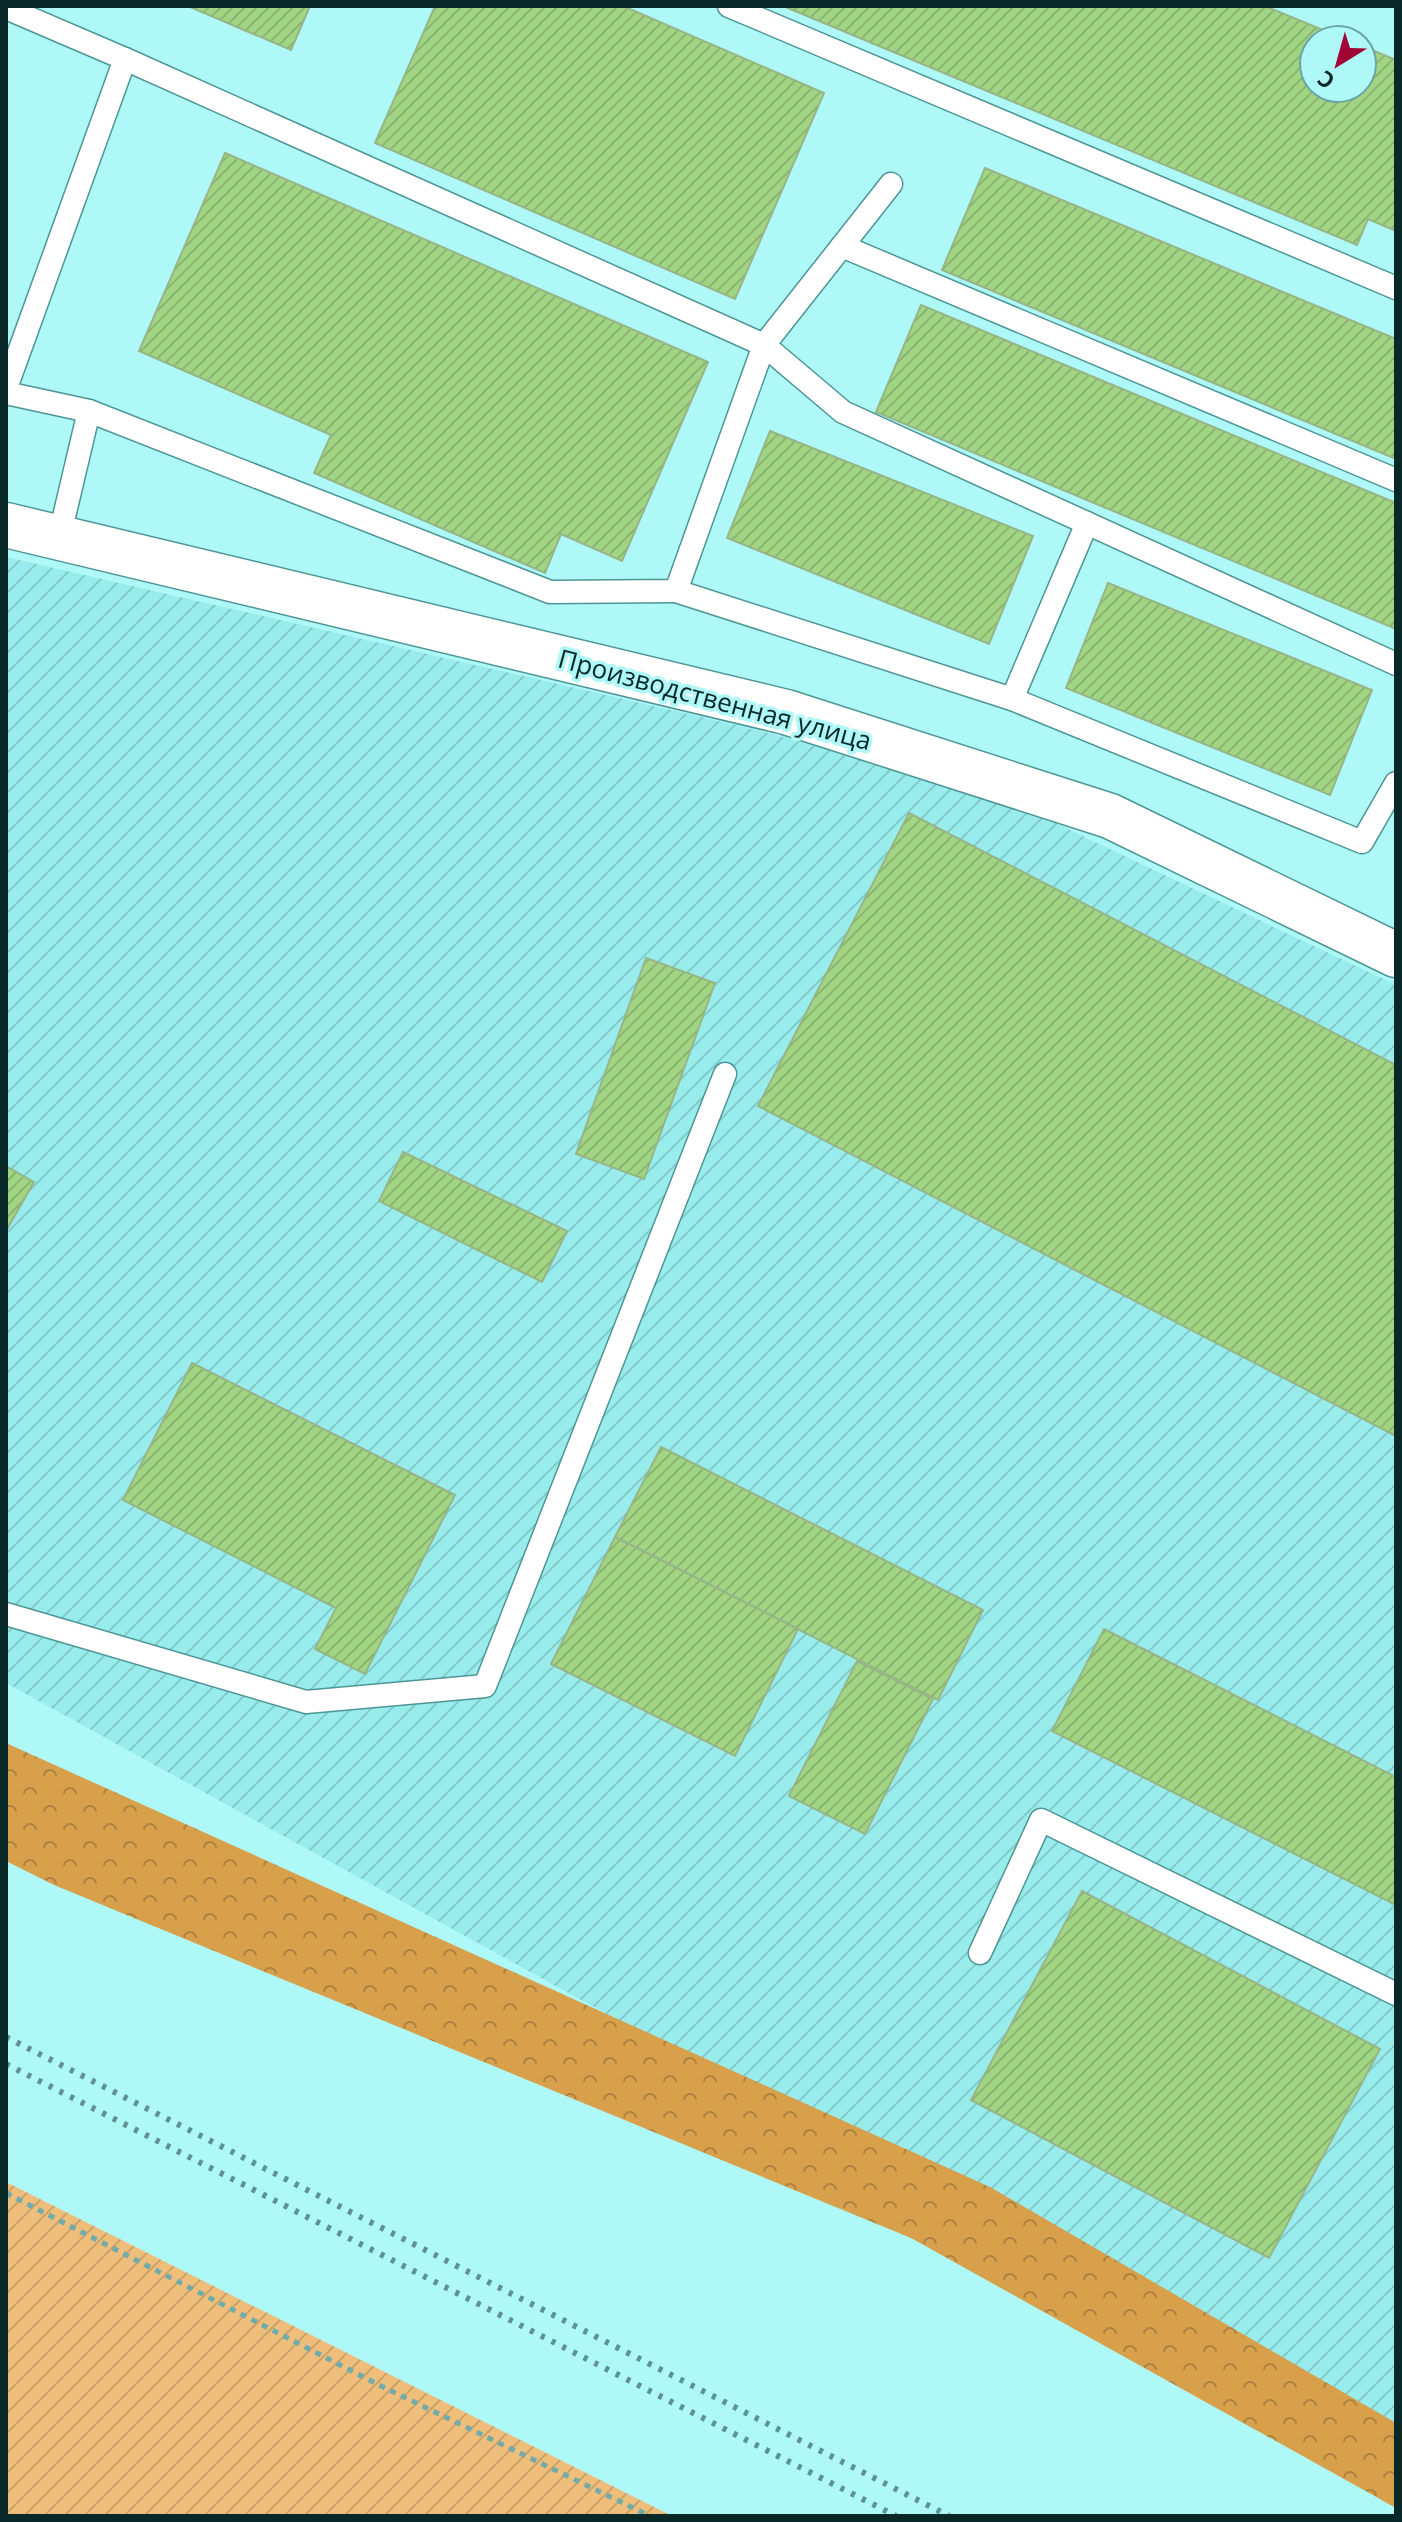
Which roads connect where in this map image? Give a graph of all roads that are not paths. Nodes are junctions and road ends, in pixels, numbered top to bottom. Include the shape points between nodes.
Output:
1 (729, 6) edge
2 (6, 8) edge
3 (125, 59) junction
4 (891, 184) dead end
5 (842, 246) junction
6 (1396, 288) edge
7 (764, 345) junction
8 (6, 390) edge
9 (89, 411) junction
10 (1396, 480) edge
11 (1087, 523) junction
12 (6, 525) edge
13 (59, 538) junction
14 (676, 591) junction
15 (1396, 664) edge
16 (1012, 699) junction
17 (1396, 783) edge
18 (1396, 955) edge
19 (725, 1074) dead end
20 (6, 1614) edge
21 (980, 1953) dead end
22 (1396, 1994) edge

1 - 6 lane
2 - 3 lane
3 - 7 lane
3 - 8 lane
4 - 5 lane
5 - 7 lane
5 - 10 lane
7 - 11 lane via 843,412
7 - 14 lane
8 - 9 lane
9 - 13 lane
9 - 14 lane via 550,592
11 - 15 lane
11 - 16 lane
12 - 13 street, Производственная улица
13 - 18 street, Производственная улица via 786,712 1110,816
14 - 16 lane
16 - 17 lane via 1362,842
19 - 20 lane via 485,1686 306,1702
21 - 22 lane via 1041,1820

